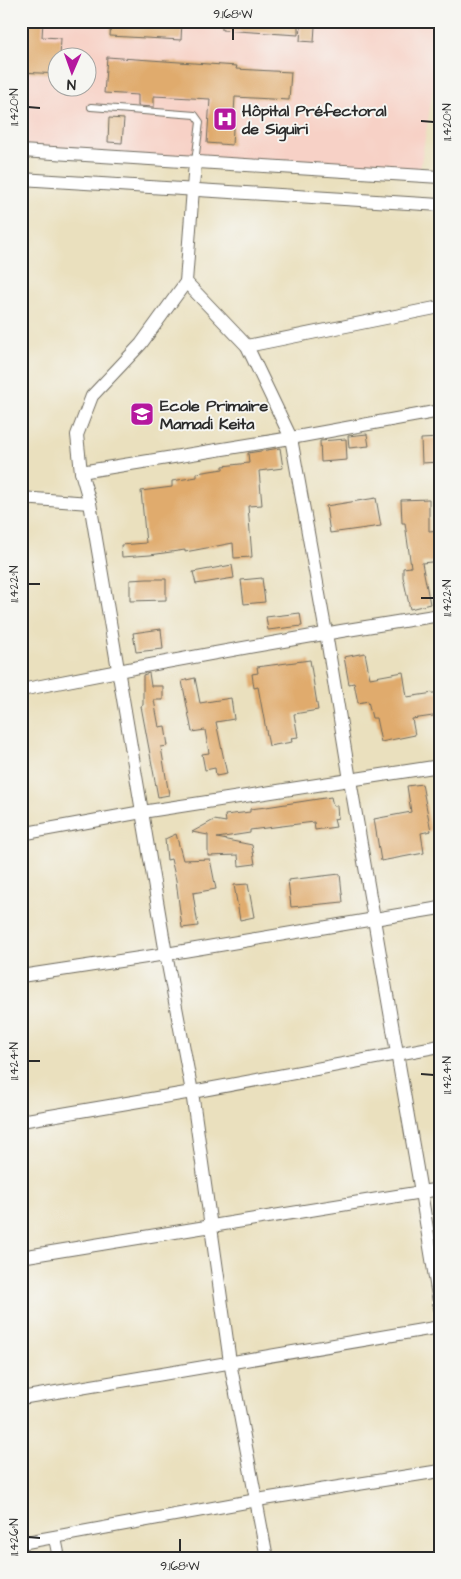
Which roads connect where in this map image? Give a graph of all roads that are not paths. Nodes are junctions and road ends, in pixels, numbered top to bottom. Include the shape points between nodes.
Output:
1 (92, 107) dead end
2 (21, 151) edge
3 (195, 162) junction
4 (440, 177) edge
5 (21, 179) edge
6 (194, 189) junction
7 (440, 204) edge
8 (186, 282) junction
9 (440, 307) edge
10 (248, 346) junction
11 (440, 411) edge
12 (291, 438) junction
13 (81, 472) junction
14 (21, 498) edge
15 (90, 502) junction
16 (440, 615) edge
17 (326, 633) junction
18 (119, 670) junction
19 (21, 690) edge
20 (440, 766) edge
21 (350, 780) junction
22 (142, 812) junction
23 (21, 834) edge
24 (440, 908) edge
25 (375, 919) junction
26 (166, 954) junction
27 (21, 976) edge
28 (440, 1046) edge
29 (397, 1054) junction
30 (192, 1092) junction
31 (21, 1121) edge
32 (440, 1190) edge
33 (421, 1192) junction
34 (210, 1228) junction
35 (21, 1257) edge
36 (440, 1308) edge
37 (440, 1327) edge
38 (230, 1362) junction
39 (21, 1398) edge
40 (440, 1471) edge
41 (256, 1500) junction
42 (55, 1538) junction
43 (21, 1543) edge
44 (58, 1558) edge
45 (267, 1558) edge

1 - 3 lane via 195,115 200,122
2 - 3 street
3 - 4 street
3 - 6 street
5 - 6 street
6 - 7 street
6 - 8 street
8 - 10 street
8 - 13 street via 141,344 92,396 77,435
9 - 10 street
10 - 12 street
11 - 12 street
12 - 13 street
12 - 17 street
13 - 15 street
14 - 15 street
15 - 18 street
16 - 17 street
17 - 18 street
17 - 21 street
18 - 19 street
18 - 22 street
20 - 21 street
21 - 22 street
21 - 25 street
22 - 23 street
22 - 26 street
24 - 25 street
25 - 26 street
25 - 29 street
26 - 27 street
26 - 30 street
28 - 29 street
29 - 30 street
29 - 33 street
30 - 31 street
30 - 34 street
32 - 33 street
33 - 34 street
33 - 36 street
34 - 35 street
34 - 38 street
37 - 38 street
38 - 39 street
38 - 41 street
40 - 41 street
41 - 42 street
41 - 45 street
42 - 43 street
42 - 44 street

